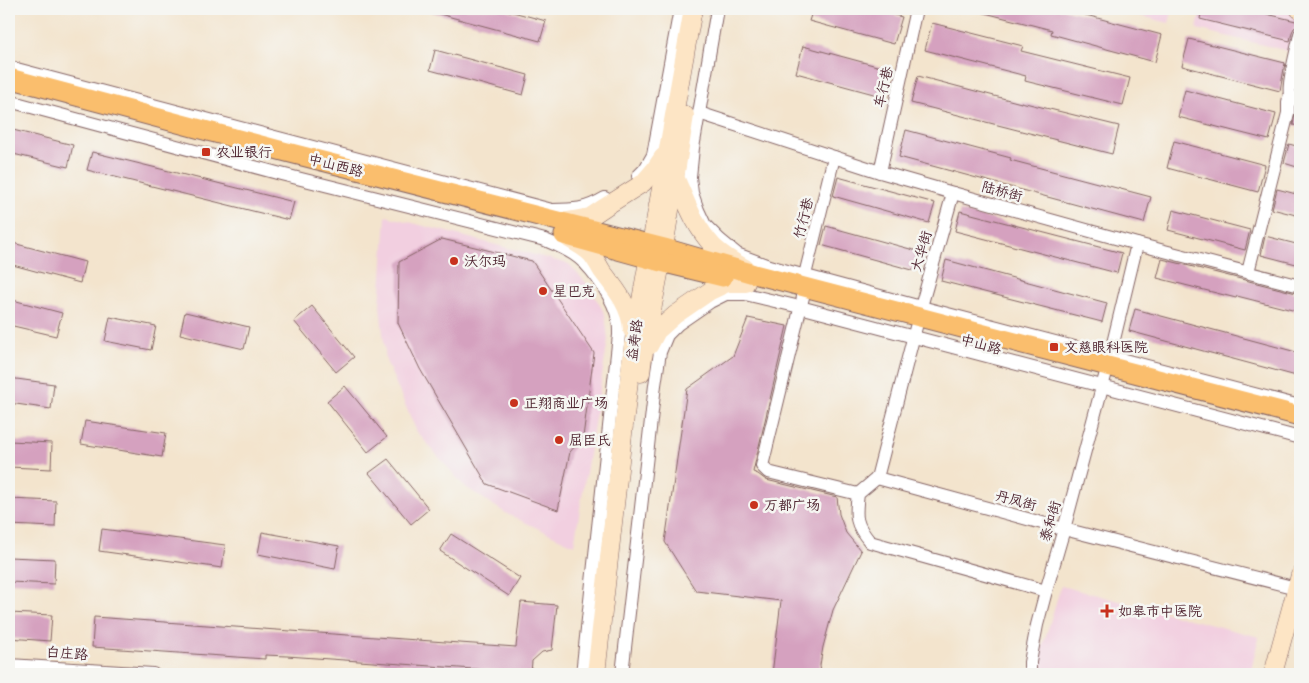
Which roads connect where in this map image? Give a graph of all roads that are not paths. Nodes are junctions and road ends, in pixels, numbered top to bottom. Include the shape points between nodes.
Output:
1 (680, 9) edge
2 (693, 9) edge
3 (702, 9) edge
4 (717, 9) edge
5 (916, 9) edge
6 (1300, 34) edge
7 (9, 67) edge
8 (9, 78) edge
9 (9, 90) edge
10 (1295, 97) edge
11 (9, 101) edge
12 (699, 113) junction
13 (666, 153) junction
14 (834, 156) junction
15 (880, 172) junction
16 (675, 178) junction
17 (953, 193) junction
18 (563, 228) junction
19 (1137, 244) junction
20 (656, 253) junction
21 (1248, 272) junction
22 (750, 278) junction
23 (1300, 286) edge
24 (802, 291) junction
25 (917, 322) junction
26 (638, 351) junction
27 (1106, 371) junction
28 (1300, 406) edge
29 (1300, 416) edge
30 (1300, 427) edge
31 (1300, 438) edge
32 (877, 478) junction
33 (858, 494) junction
34 (1064, 529) junction
35 (1299, 584) edge
36 (1046, 591) junction
37 (9, 665) edge
38 (153, 674) edge
39 (582, 674) edge
40 (596, 674) edge
41 (608, 674) edge
42 (622, 674) edge
43 (1030, 674) edge
44 (1273, 674) edge

1 - 7 street via 653,155 634,179 592,206 577,210 552,210
2 - 13 main road, 益寿路
3 - 16 main road, 益寿路
4 - 12 street
5 - 15 street, 车行巷
6 - 10 street via 1290,85
8 - 18 main road, 中山西路
9 - 18 main road, 中山西路 via 282,164
10 - 21 street via 1288,102
11 - 39 street via 545,240 580,258 603,286 619,320
12 - 14 street, 陆桥街
12 - 24 street via 690,177 692,193 705,225 737,254 769,266
13 - 18 main road via 643,183 590,217
13 - 20 main road, 益寿路
14 - 15 street, 陆桥街
14 - 24 street, 竹行巷
15 - 17 street, 陆桥街
16 - 20 main road, 益寿路
16 - 22 main road via 700,229 714,247
17 - 19 street, 陆桥街
17 - 25 street, 大华街
18 - 20 main road, 中山西路
18 - 26 main road via 590,253 624,302
19 - 21 street, 陆桥街
19 - 27 street, 泰和街
20 - 22 main road, 中山路
20 - 26 main road, 益寿路
21 - 23 street, 陆桥街
22 - 24 main road, 中山路
22 - 26 main road via 710,291 675,315
24 - 25 main road, 中山路
24 - 33 street, 竹行巷 via 762,466 768,472
24 - 42 street via 726,294 678,324 667,335 660,352 655,385
25 - 27 main road, 中山路
25 - 32 street
26 - 40 main road, 益寿路
26 - 41 main road, 益寿路
27 - 28 street
27 - 29 main road, 中山路
27 - 30 main road, 中山路
27 - 31 street
27 - 34 street, 泰和街
32 - 33 street
32 - 34 street, 丹凤街
33 - 36 street via 856,516 861,531 870,542
34 - 35 street, 丹凤街
34 - 36 street, 泰和街
35 - 44 main road
36 - 43 street, 泰和街
37 - 38 street, 白庄路

